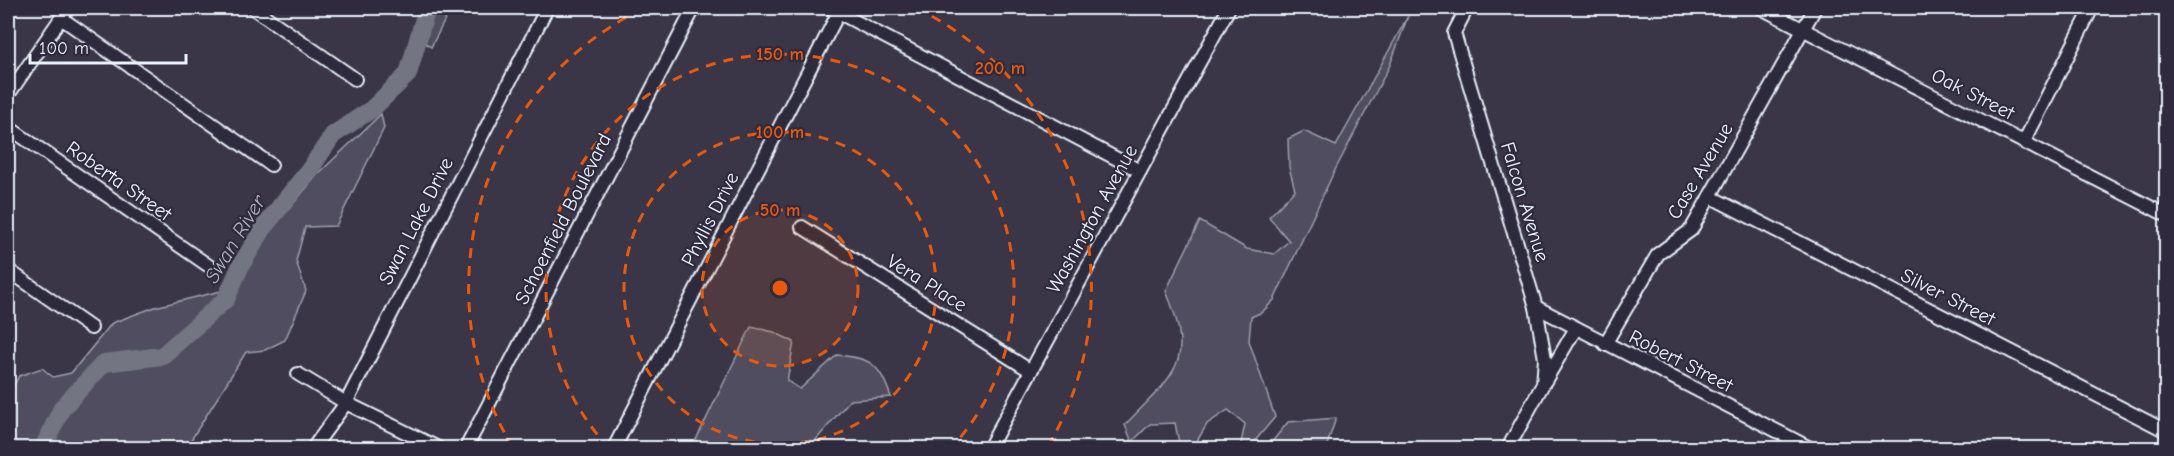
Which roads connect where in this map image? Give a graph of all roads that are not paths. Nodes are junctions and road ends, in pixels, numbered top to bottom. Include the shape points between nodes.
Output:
1 (253, 8) edge
2 (547, 8) edge
3 (694, 8) edge
4 (1229, 8) edge
5 (1467, 8) edge
6 (1761, 8) edge
7 (1815, 8) edge
8 (2092, 8) edge
9 (837, 9) edge
10 (65, 13) edge
11 (1803, 29) junction
12 (355, 79) dead end
13 (8, 95) edge
14 (8, 127) edge
15 (2024, 142) junction
16 (271, 165) dead end
17 (1140, 171) junction
18 (1711, 197) junction
19 (2166, 215) edge
20 (802, 227) dead end
21 (209, 266) dead end
22 (8, 270) edge
23 (1536, 307) junction
24 (91, 328) dead end
25 (1576, 328) junction
26 (1605, 344) junction
27 (1031, 372) junction
28 (298, 374) dead end
29 (1543, 384) junction
30 (346, 403) junction
31 (2166, 431) edge
32 (313, 448) edge
33 (438, 448) edge
34 (466, 448) edge
35 (614, 448) edge
36 (989, 448) edge
37 (1508, 448) edge
38 (1810, 448) edge

1 - 12 street
2 - 30 street, Swan Lake Drive
3 - 34 street, Schoenfield Boulevard
4 - 17 street, Washington Avenue
5 - 23 street, Falcon Avenue via 1454,33
6 - 11 street, Oak Street
7 - 11 street, Case Avenue
8 - 15 street
9 - 17 street
9 - 35 street, Phyllis Drive
10 - 13 street
10 - 16 street
11 - 15 street, Oak Street
11 - 18 street, Case Avenue
14 - 21 street, Roberta Street
15 - 19 street, Oak Street
17 - 27 street, Washington Avenue
18 - 26 street, Case Avenue via 1691,230 1658,254
18 - 31 street, Silver Street
20 - 27 street, Vera Place
22 - 24 street
23 - 25 street, Robert Street
23 - 29 street, Falcon Avenue via 1545,359
25 - 26 street, Robert Street
25 - 29 street, Falcon Avenue
26 - 38 street, Robert Street
27 - 36 street, Washington Avenue
28 - 30 street
29 - 37 street, Falcon Avenue
30 - 32 street, Swan Lake Drive
30 - 33 street

